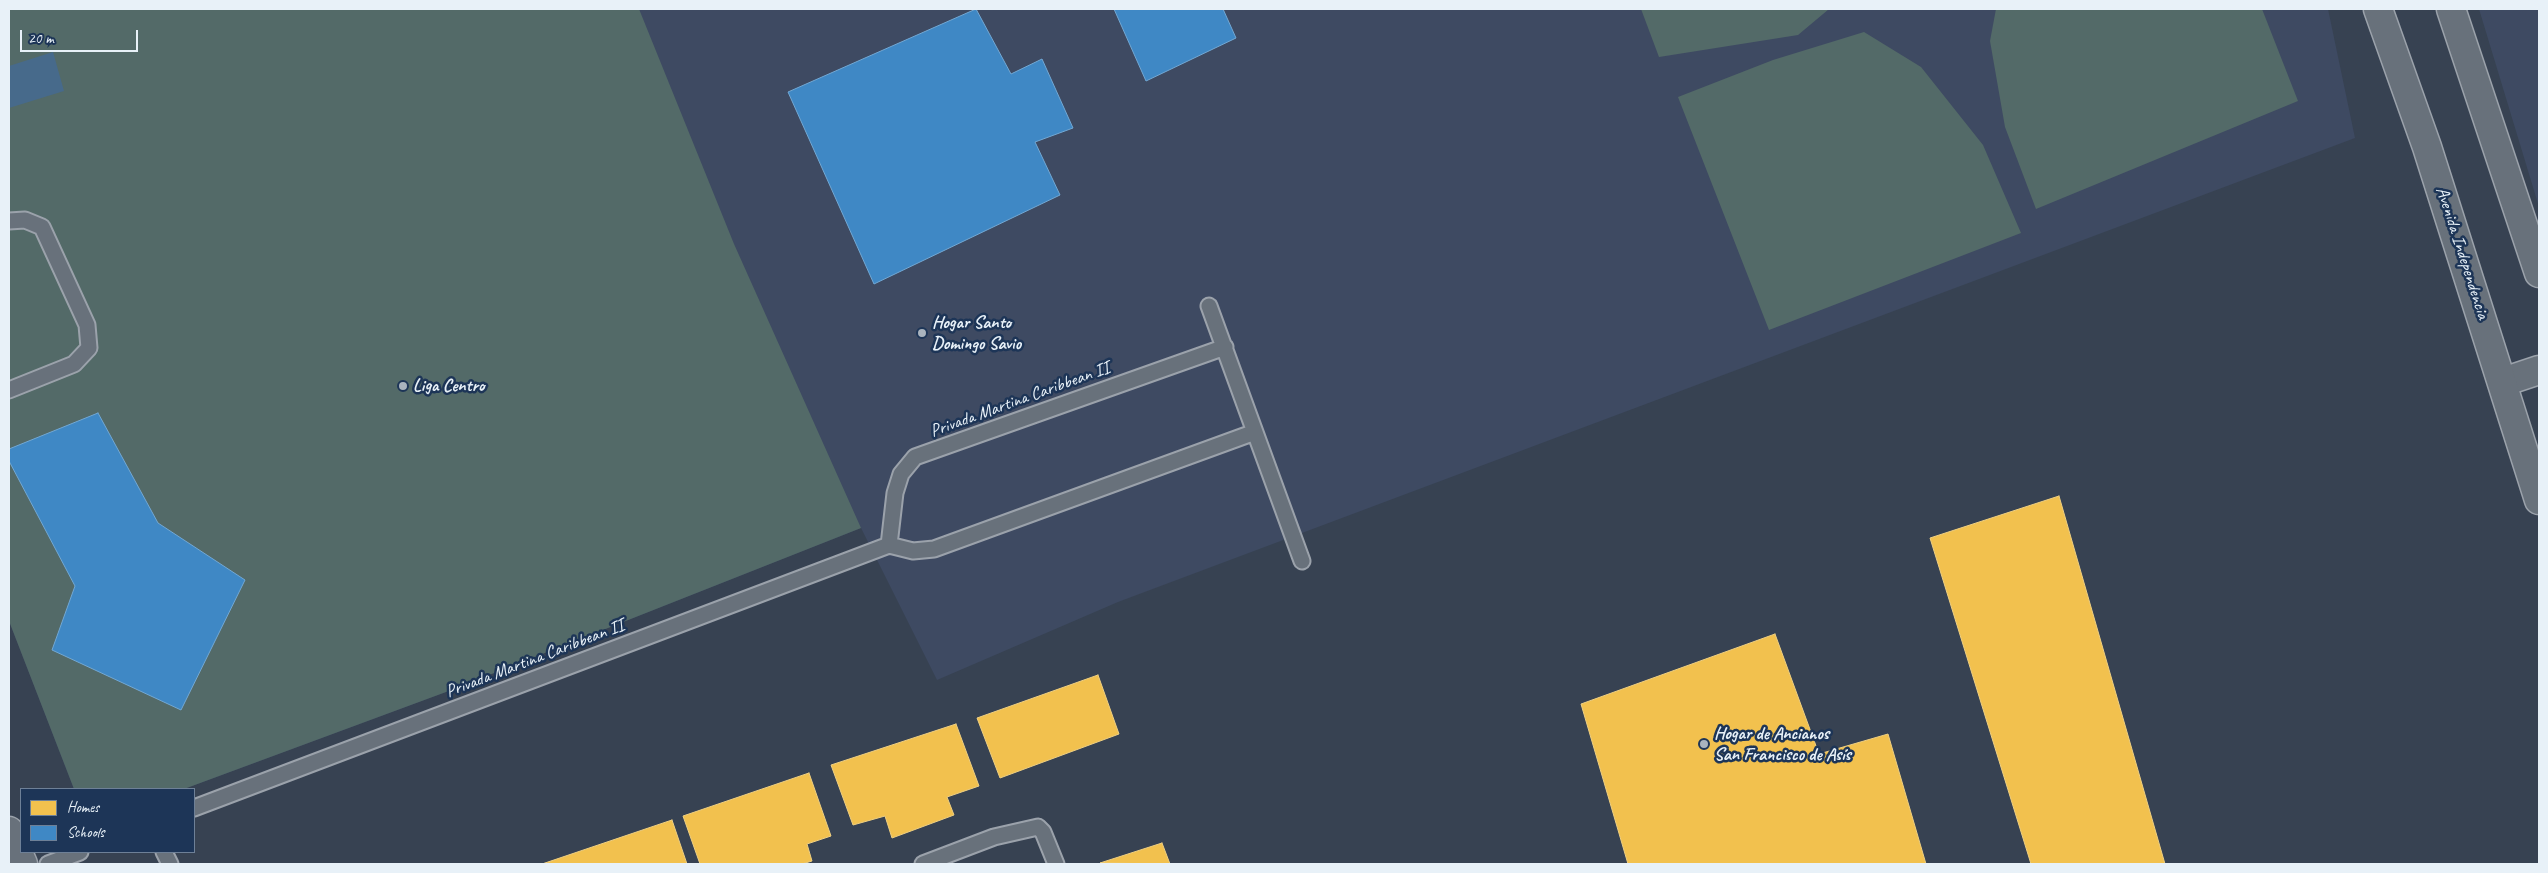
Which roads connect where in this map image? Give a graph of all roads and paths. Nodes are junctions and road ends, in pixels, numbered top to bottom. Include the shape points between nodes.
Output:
1 (2378, 9) edge
2 (2451, 9) edge
3 (9, 222) edge
4 (2539, 273) edge
5 (1209, 306) dead end
6 (1225, 347) junction
7 (2539, 370) edge
8 (2503, 382) junction
9 (9, 390) edge
10 (1254, 432) junction
11 (2539, 500) edge
12 (888, 545) junction
13 (1302, 562) dead end
14 (195, 808) edge
15 (9, 830) edge
16 (77, 853) edge
17 (23, 864) edge
18 (48, 864) edge
19 (923, 864) edge
20 (1056, 864) edge

1 - 8 main road, Avenida Independencia via 2427,147
2 - 4 main road
3 - 9 lane via 25,220 42,228 87,325 89,348 74,364
5 - 6 lane
6 - 10 lane
6 - 12 lane, Privada Martina Caribbean II via 915,457 901,474 895,493
7 - 8 main road
8 - 11 main road, Avenida Independencia
10 - 12 lane via 934,549 913,551
10 - 13 lane
12 - 14 lane, Privada Martina Caribbean II
15 - 17 main road
16 - 18 lane
19 - 20 lane via 994,837 1038,827

